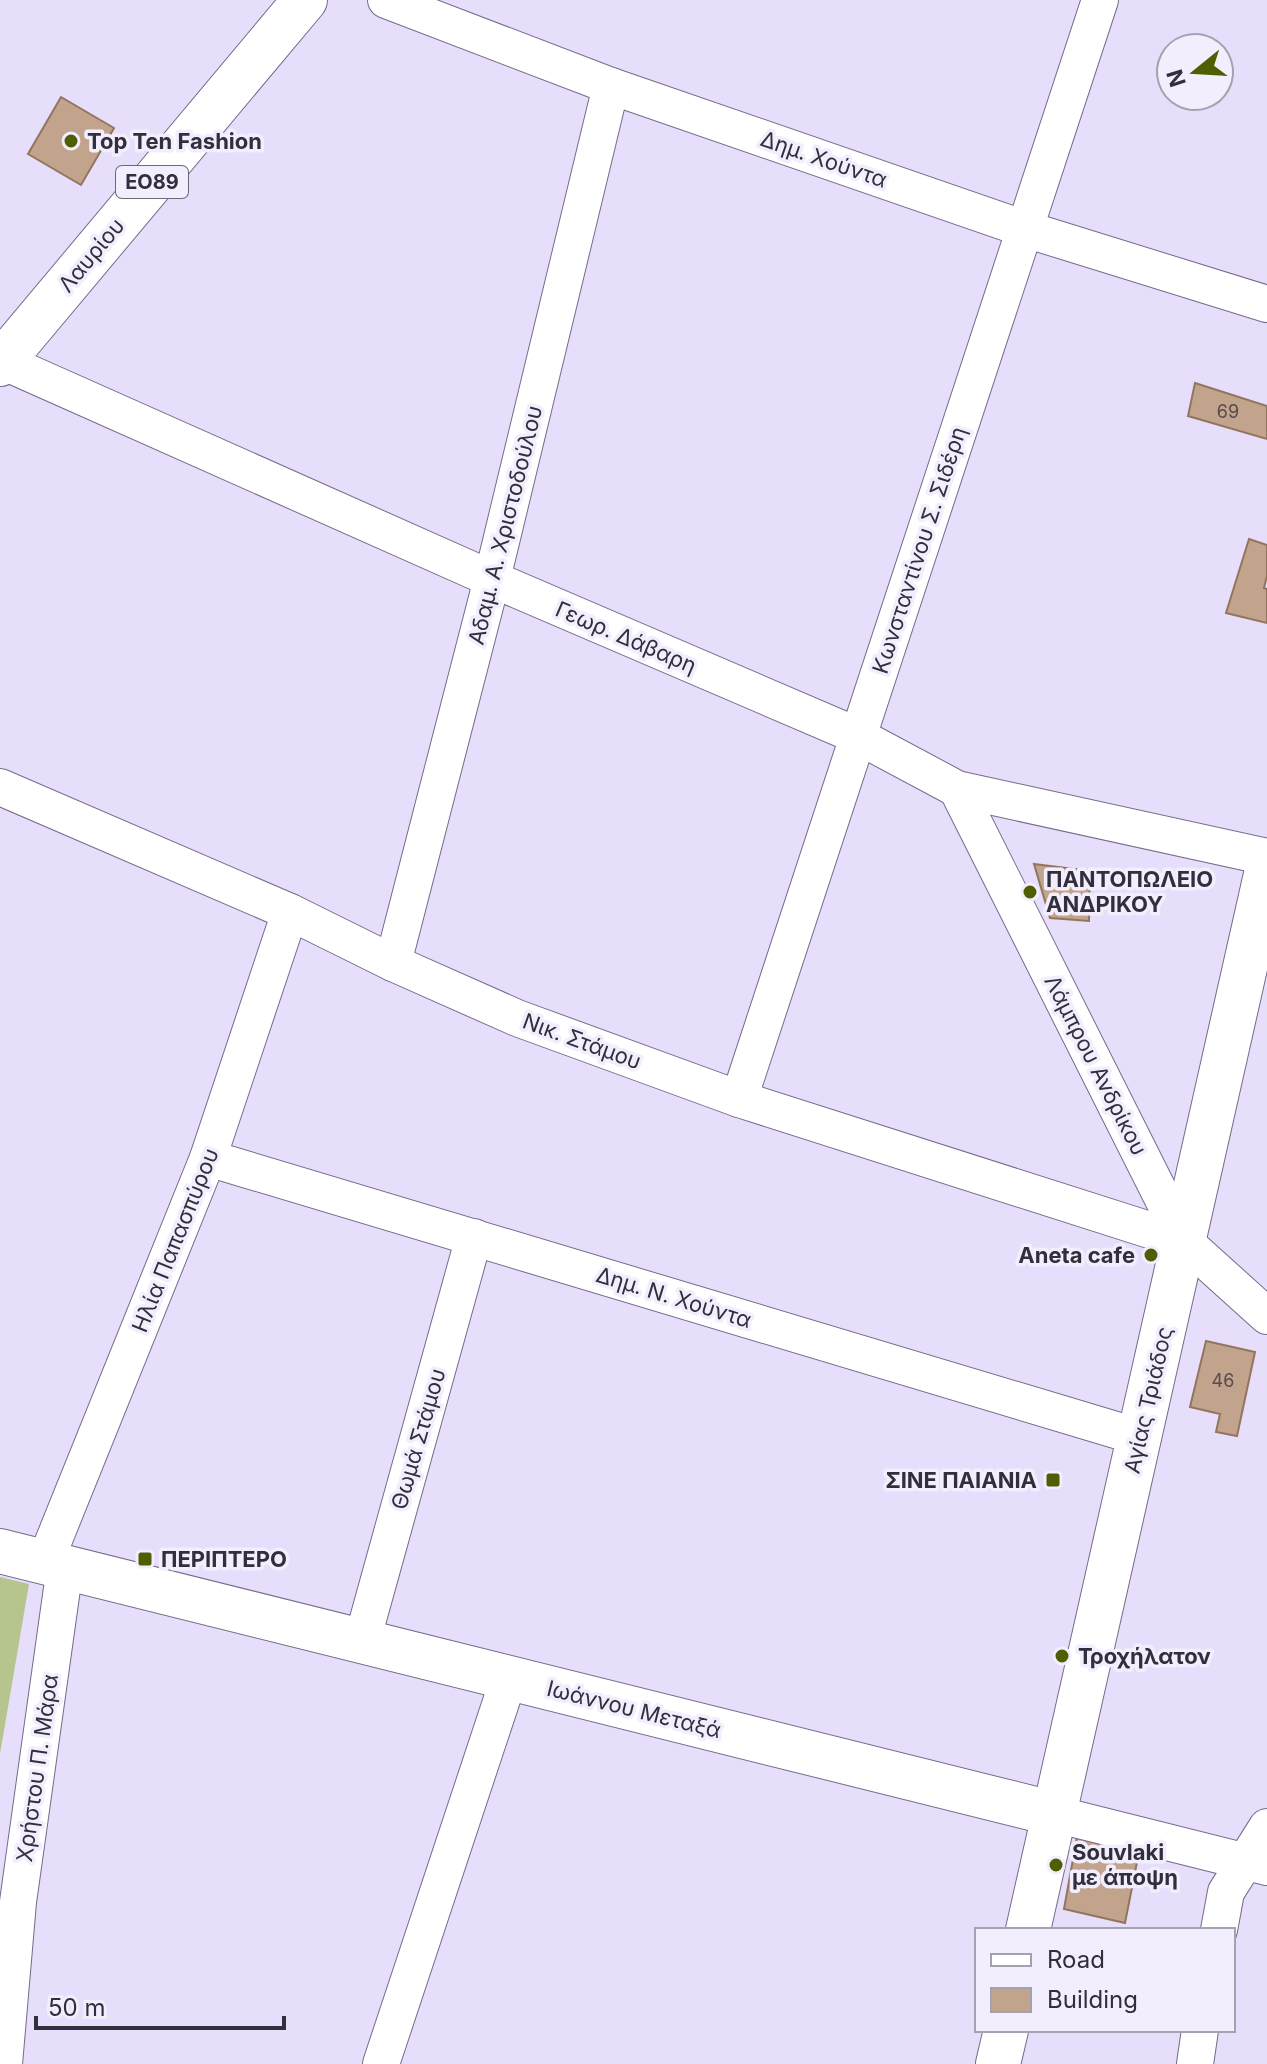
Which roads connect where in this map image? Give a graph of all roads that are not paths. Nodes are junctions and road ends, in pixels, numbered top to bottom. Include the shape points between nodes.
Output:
1 (305, 0) edge
2 (386, 0) edge
3 (1100, 0) edge
4 (611, 86) junction
5 (1025, 229) junction
6 (1267, 304) edge
7 (1, 362) edge
8 (492, 579) junction
9 (858, 736) junction
10 (0, 787) edge
11 (957, 789) junction
12 (1267, 857) edge
13 (1267, 870) edge
14 (290, 912) junction
15 (393, 963) junction
16 (739, 1099) junction
17 (208, 1158) junction
18 (474, 1237) junction
19 (1184, 1241) junction
20 (1262, 1307) edge
21 (1139, 1437) junction
22 (0, 1551) edge
23 (55, 1565) junction
24 (362, 1641) junction
25 (509, 1678) junction
26 (1055, 1814) junction
27 (1267, 1827) edge
28 (1256, 1864) edge
29 (9, 1900) edge
30 (1028, 1928) edge
31 (1219, 1928) edge
32 (1006, 2032) edge
33 (1200, 2032) edge
34 (4, 2064) edge
35 (381, 2064) edge
36 (998, 2064) edge
37 (1195, 2064) edge

1 - 7 street, Λαυρίου / ΕΟ89
2 - 4 street, Δημ. Χούντα
3 - 5 street, Κωνσταντίνου Σ. Σιδέρη
4 - 5 street, Δημ. Χούντα
4 - 8 street, Αδαμ. Α. Χριστοδούλου
5 - 6 street, Δημ. Χούντα
5 - 9 street, Κωνσταντίνου Σ. Σιδέρη
7 - 8 street, Γεωρ. Δάβαρη
8 - 9 street, Γεωρ. Δάβαρη
8 - 15 street, Αδαμ. Α. Χριστοδούλου
9 - 11 street, Γεωρ. Δάβαρη
9 - 16 street, Κωνσταντίνου Σ. Σιδέρη
10 - 14 street, Νικ. Στάμου
11 - 12 street, Γεωρ. Δάβαρη
11 - 19 street, Λάμπρου Ανδρίκου
13 - 19 street, Αγίας Τριάδος
14 - 15 street, Νικ. Στάμου
14 - 17 street, Ηλία Παπασπύρου
15 - 16 street, Νικ. Στάμου via 517,1018
16 - 19 street, Νικ. Στάμου
17 - 18 street, Δημ. Ν. Χούντα
17 - 23 street, Ηλία Παπασπύρου
18 - 21 street, Δημ. Ν. Χούντα
18 - 24 street, Θωμά Στάμου
19 - 20 street, Λάμπρου Ανδρίκου
19 - 21 street, Αγίας Τριάδος
21 - 26 street, Αγίας Τριάδος
22 - 23 street, Ιωάννου Μεταξά
23 - 24 street, Ιωάννου Μεταξά
23 - 29 street, Χρήστου Π. Μάρα
24 - 25 street, Ιωάννου Μεταξά
25 - 26 street, Ιωάννου Μεταξά
25 - 35 street
26 - 28 street, Ιωάννου Μεταξά
26 - 30 street, Αγίας Τριάδος
27 - 28 street
28 - 31 street via 1226,1892
29 - 34 street, Χρήστου Π. Μάρα
32 - 36 street
33 - 37 street

